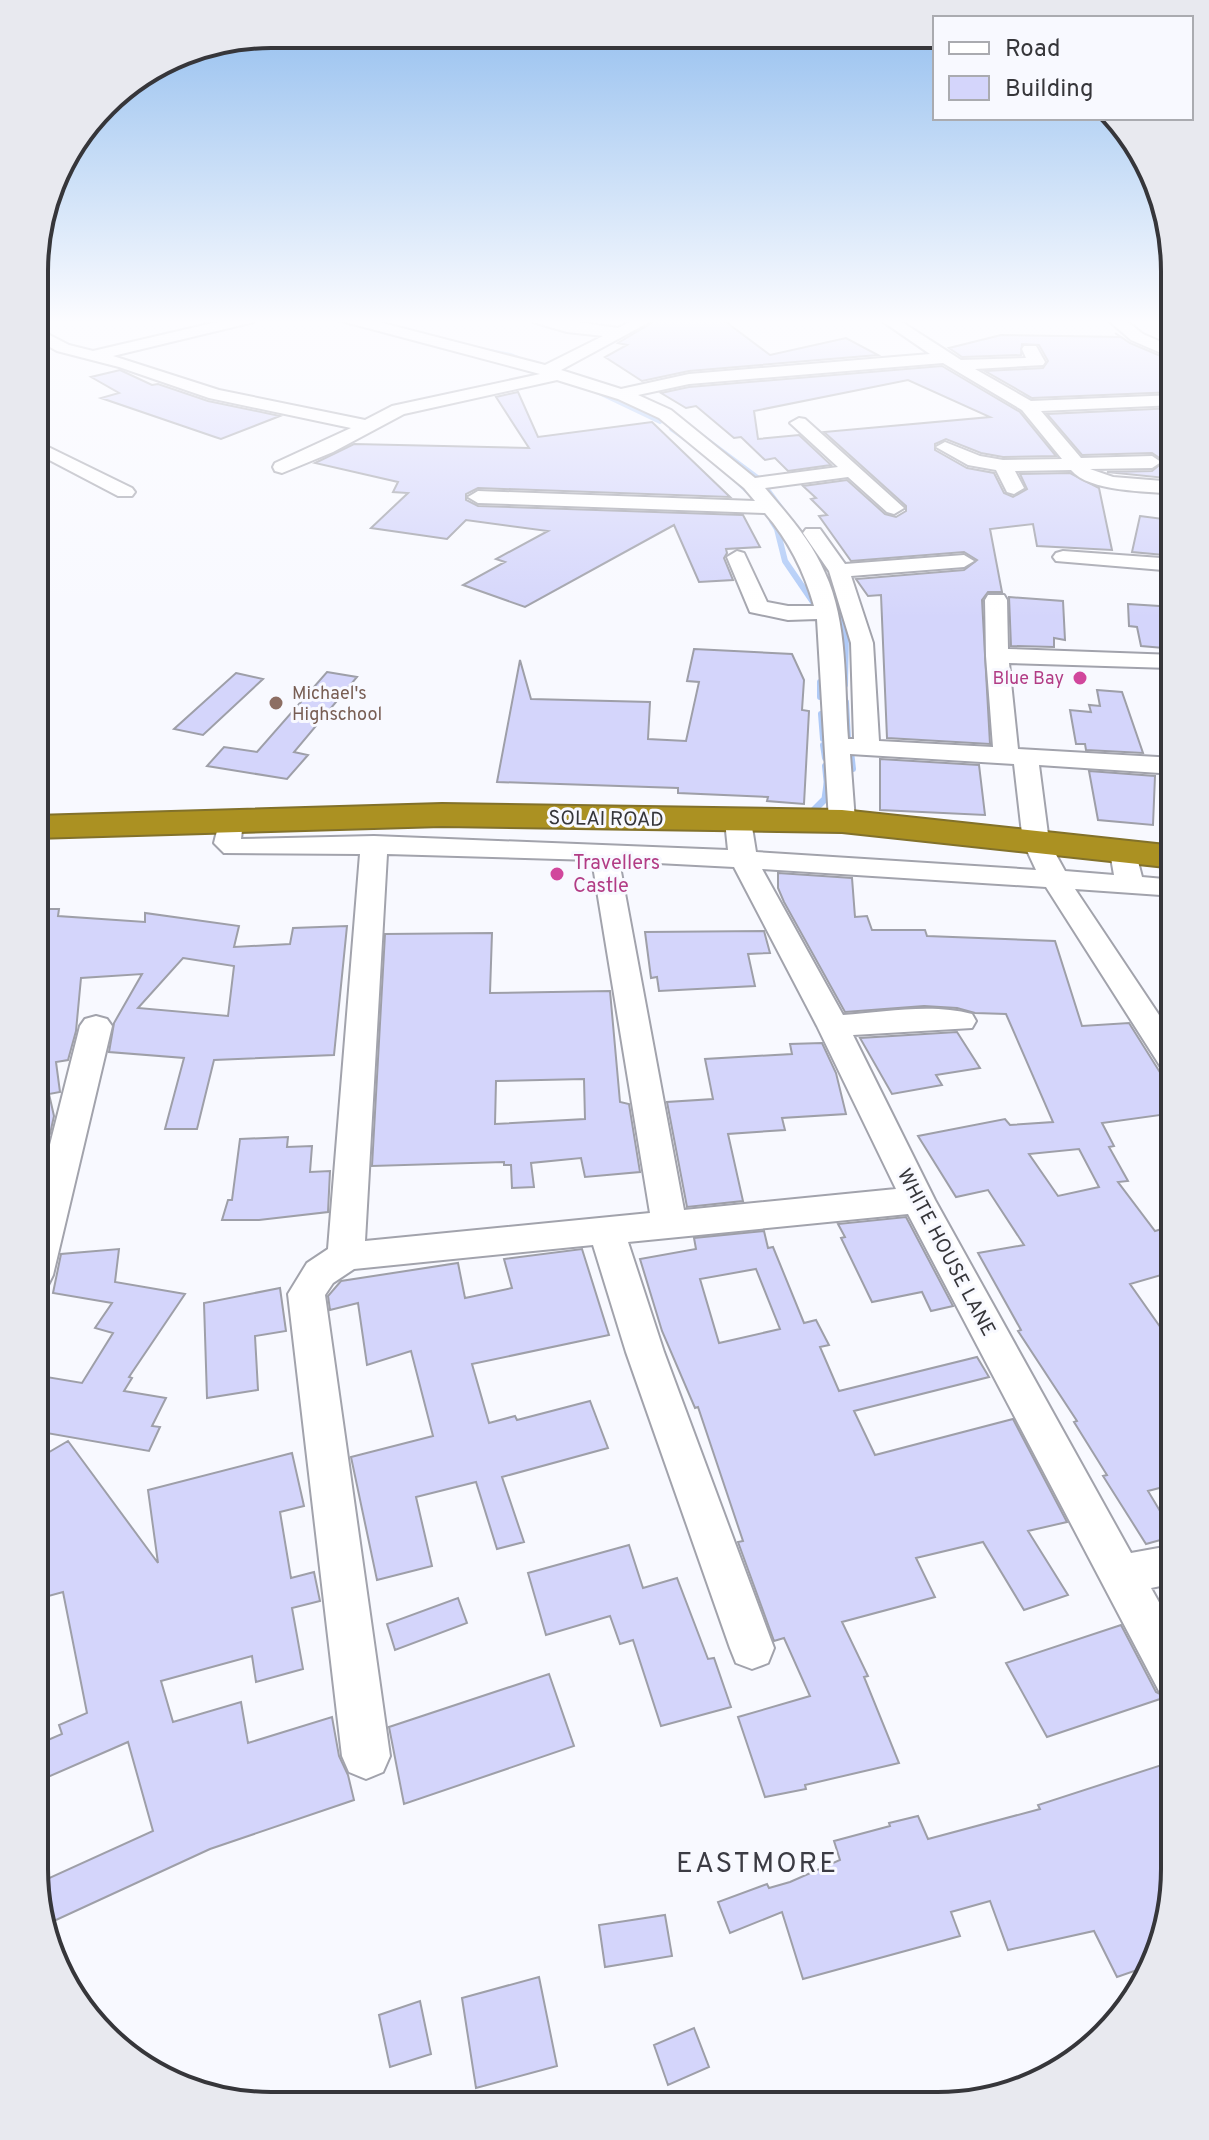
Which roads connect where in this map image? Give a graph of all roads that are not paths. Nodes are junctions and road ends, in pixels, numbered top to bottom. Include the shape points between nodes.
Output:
1 (333, 419) edge
2 (381, 419) edge
3 (671, 419) edge
4 (688, 419) edge
5 (1038, 419) edge
6 (799, 423) dead end
7 (367, 426) junction
8 (945, 447) dead end
9 (48, 452) edge
10 (1152, 462) dead end
11 (1003, 466) junction
12 (1075, 466) junction
13 (282, 467) dead end
14 (853, 471) junction
15 (774, 481) junction
16 (751, 484) junction
17 (1161, 486) edge
18 (1014, 488) dead end
19 (125, 492) dead end
20 (478, 497) dead end
21 (773, 507) junction
22 (894, 508) dead end
23 (737, 557) dead end
24 (1063, 557) dead end
25 (964, 561) dead end
26 (1161, 564) edge
27 (839, 571) junction
28 (996, 600) dead end
29 (827, 612) junction
30 (997, 656) junction
31 (1161, 665) edge
32 (839, 746) junction
33 (867, 747) junction
34 (1016, 757) junction
35 (1161, 765) edge
36 (230, 821) junction
37 (738, 821) junction
38 (842, 821) junction
39 (48, 827) edge
40 (1036, 842) junction
41 (374, 844) junction
42 (604, 851) junction
43 (743, 858) junction
44 (1161, 860) edge
45 (1127, 868) junction
46 (1055, 879) junction
47 (1161, 882) edge
48 (961, 1021) dead end
49 (96, 1026) dead end
50 (833, 1026) junction
51 (1161, 1042) edge
52 (918, 1200) junction
53 (48, 1222) edge
54 (669, 1223) junction
55 (606, 1229) junction
56 (346, 1256) junction
57 (1161, 1567) edge
58 (1119, 1575) junction
59 (752, 1648) dead end
60 (1161, 1651) edge
61 (366, 1756) dead end

1 - 7 street
2 - 7 street
3 - 16 street
4 - 15 street
5 - 12 street
6 - 14 street
7 - 13 street
8 - 11 street
9 - 19 street
10 - 12 street
11 - 12 street
11 - 18 street
12 - 17 street via 1094,479
14 - 15 street
14 - 22 street
15 - 16 street
15 - 27 street via 791,497
16 - 21 street
20 - 21 street
21 - 29 street via 815,573
23 - 29 street via 758,607
24 - 26 street
25 - 27 street
27 - 33 street via 864,654
28 - 30 street
29 - 32 street
30 - 31 street
30 - 34 street
32 - 33 street
32 - 38 street
33 - 34 street
34 - 35 street
34 - 40 street
36 - 37 highway, SOLAI ROAD via 442,815
36 - 39 highway, SOLAI ROAD
36 - 41 street via 227,843 234,847
37 - 38 highway, SOLAI ROAD
37 - 43 street, WHITE HOUSE LANE
38 - 40 highway, SOLAI ROAD
40 - 45 highway, SOLAI ROAD
40 - 46 street
41 - 42 street
41 - 56 street
42 - 43 street
42 - 54 street
43 - 46 street
43 - 50 street, WHITE HOUSE LANE
44 - 45 highway, SOLAI ROAD
45 - 46 street
45 - 47 street
46 - 51 street
48 - 50 street
49 - 53 street
50 - 52 street, WHITE HOUSE LANE
52 - 54 street
52 - 58 street, WHITE HOUSE LANE
54 - 55 street
55 - 56 street
55 - 59 street
56 - 61 street via 320,1273 306,1294
57 - 58 street
58 - 60 street, WHITE HOUSE LANE

